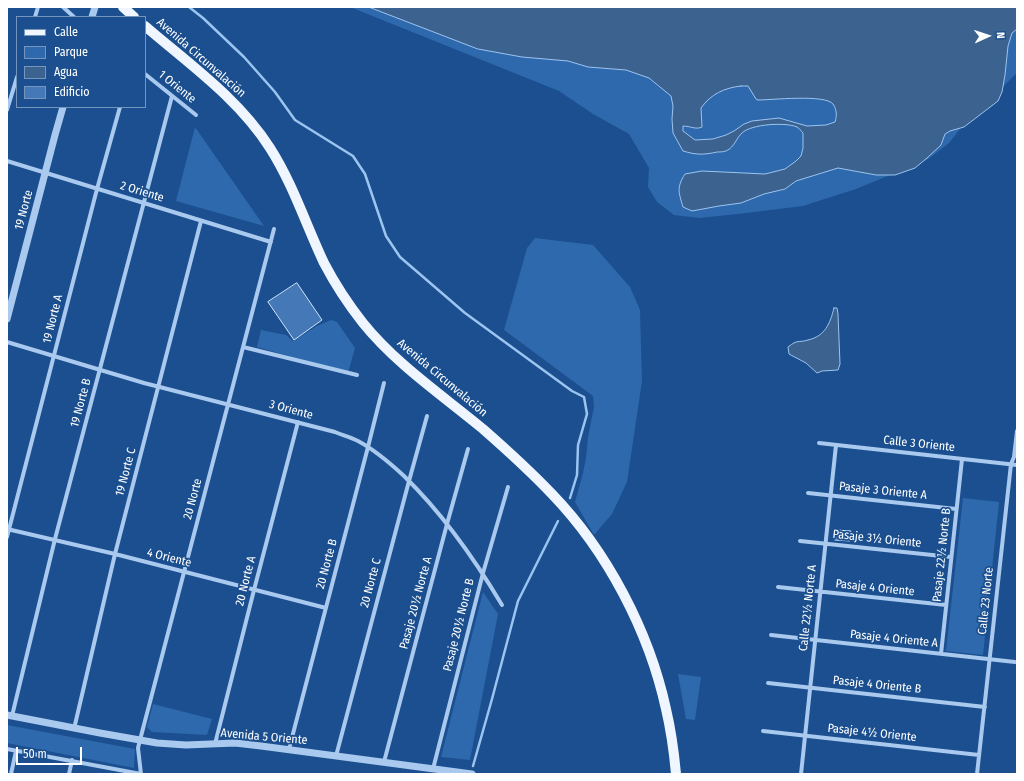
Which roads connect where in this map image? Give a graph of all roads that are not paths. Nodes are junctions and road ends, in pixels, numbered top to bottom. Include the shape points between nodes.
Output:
1 (63, 7) edge
2 (123, 7) edge
3 (73, 16) edge
4 (133, 16) edge
5 (146, 27) edge
6 (146, 75) edge
7 (16, 80) edge
8 (172, 96) junction
9 (63, 108) edge
10 (120, 108) edge
11 (7, 110) edge
12 (196, 115) dead end
13 (7, 160) edge
14 (45, 172) junction
15 (97, 189) junction
16 (144, 203) junction
17 (201, 221) junction
18 (274, 229) dead end
19 (271, 242) junction
20 (7, 319) edge
21 (7, 342) edge
22 (243, 348) junction
23 (54, 356) junction
24 (100, 370) junction
25 (357, 375) dead end
26 (384, 383) dead end
27 (159, 387) junction
28 (228, 404) junction
29 (427, 416) dead end
30 (298, 422) junction
31 (1017, 431) edge
32 (819, 443) dead end
33 (836, 445) junction
34 (368, 447) junction
35 (468, 449) dead end
36 (962, 459) junction
37 (1011, 464) junction
38 (1017, 465) edge
39 (408, 481) junction
40 (508, 487) dead end
41 (808, 493) dead end
42 (831, 496) junction
43 (956, 509) junction
44 (447, 524) junction
45 (8, 529) edge
46 (7, 537) edge
47 (55, 539) junction
48 (800, 541) dead end
49 (826, 544) junction
50 (115, 554) junction
51 (952, 557) junction
52 (184, 572) junction
53 (483, 573) junction
54 (778, 587) dead end
55 (254, 590) junction
56 (820, 592) junction
57 (502, 605) dead end
58 (946, 605) junction
59 (326, 608) junction
60 (771, 635) dead end
61 (815, 640) junction
62 (941, 654) junction
63 (990, 659) junction
64 (1015, 662) dead end
65 (768, 683) dead end
66 (810, 688) junction
67 (985, 707) junction
68 (9, 716) edge
69 (74, 729) junction
70 (763, 731) dead end
71 (805, 736) junction
72 (140, 740) junction
73 (215, 744) junction
74 (7, 749) edge
75 (289, 749) junction
76 (16, 751) junction
77 (979, 755) junction
78 (336, 756) junction
79 (72, 760) junction
80 (384, 762) junction
81 (433, 769) junction
82 (11, 774) edge
83 (69, 774) edge
84 (141, 774) edge
85 (472, 774) edge
86 (676, 774) edge
87 (801, 774) edge
88 (977, 774) edge

1 - 3 street
2 - 4 main road
5 - 86 main road, Avenida Circunvalación via 222,91 260,133 290,184 333,280 363,324 396,357 526,468 580,526 625,597 640,631 666,708
6 - 8 street, 1 Oriente
7 - 11 street
8 - 12 street, 1 Oriente
8 - 16 street, 19 Norte B
9 - 14 street, 19 Norte
10 - 15 street, 19 Norte A
13 - 14 street, 2 Oriente
14 - 15 street, 2 Oriente
14 - 20 street, 19 Norte
15 - 16 street, 2 Oriente
15 - 23 street, 19 Norte A
16 - 17 street, 2 Oriente
16 - 24 street, 19 Norte B
17 - 19 street, 2 Oriente
17 - 27 street, 19 Norte C
18 - 19 street, 20 Norte
19 - 22 street, 20 Norte
21 - 23 street, 3 Oriente
22 - 25 street
22 - 28 street, 20 Norte
23 - 24 street, 3 Oriente
23 - 45 street, 19 Norte A
24 - 27 street, 3 Oriente
24 - 47 street, 19 Norte B
26 - 34 street, 20 Norte B
27 - 28 street, 3 Oriente
27 - 50 street, 19 Norte C
28 - 30 street, 3 Oriente
28 - 52 street, 20 Norte
29 - 39 street, 20 Norte C
30 - 34 street, 3 Oriente via 346,436
30 - 55 street, 20 Norte A
31 - 37 street, Calle 23 Norte
32 - 33 street, Calle 3 Oriente
33 - 36 street, Calle 3 Oriente
33 - 42 street, Calle 22½ Norte A
34 - 39 street, 3 Oriente
34 - 59 street, 20 Norte B
35 - 44 street, Pasaje 20½ Norte A
36 - 37 street, Calle 3 Oriente
36 - 43 street, Pasaje 22½ Norte B
37 - 38 street, Calle 3 Oriente
37 - 63 street, Calle 23 Norte
39 - 44 street, 3 Oriente
39 - 78 street, 20 Norte C
40 - 53 street, Pasaje 20½ Norte B
41 - 42 street, Pasaje 3 Oriente A
42 - 43 street, Pasaje 3 Oriente A
42 - 49 street, Calle 22½ Norte A
43 - 51 street, Pasaje 22½ Norte B
44 - 53 street, 3 Oriente
44 - 80 street, Pasaje 20½ Norte A
45 - 46 street, 19 Norte A
45 - 47 street, 4 Oriente
47 - 50 street, 4 Oriente
47 - 68 street, 19 Norte B
48 - 49 street, Pasaje 3½ Oriente
49 - 51 street, Pasaje 3½ Oriente
49 - 56 street, Calle 22½ Norte A
50 - 52 street, 4 Oriente
50 - 69 street, 19 Norte C
51 - 58 street, Pasaje 22½ Norte B
52 - 55 street, 4 Oriente
52 - 72 street, 20 Norte
53 - 57 street, 3 Oriente
53 - 81 street, Pasaje 20½ Norte B
54 - 56 street, Pasaje 4 Oriente
55 - 59 street, 4 Oriente
55 - 73 street, 20 Norte A
56 - 58 street, Pasaje 4 Oriente
56 - 61 street, Calle 22½ Norte A
58 - 62 street, Pasaje 22½ Norte B
59 - 75 street, 20 Norte B
60 - 61 street, Pasaje 4 Oriente A
61 - 62 street, Pasaje 4 Oriente A
61 - 66 street, Calle 22½ Norte A
62 - 63 street, Pasaje 4 Oriente A
63 - 64 street, Pasaje 4 Oriente A
63 - 67 street, Calle 23 Norte
65 - 66 street, Pasaje 4 Oriente B
66 - 67 street, Pasaje 4 Oriente B
66 - 71 street, Calle 22½ Norte A
67 - 77 street, Calle 23 Norte
68 - 69 street, Avenida 5 Oriente
69 - 72 street, Avenida 5 Oriente
70 - 71 street, Pasaje 4½ Oriente
71 - 77 street, Pasaje 4½ Oriente
71 - 87 street, Calle 22½ Norte A
72 - 73 street, Avenida 5 Oriente via 174,744
72 - 84 street, 20 Norte via 138,748
73 - 75 street, Avenida 5 Oriente
74 - 76 street
75 - 78 street, Avenida 5 Oriente
76 - 79 street
76 - 82 street
77 - 88 street, Calle 23 Norte
78 - 80 street, Avenida 5 Oriente
79 - 83 street
79 - 84 street
80 - 81 street, Avenida 5 Oriente
81 - 85 street, Avenida 5 Oriente

